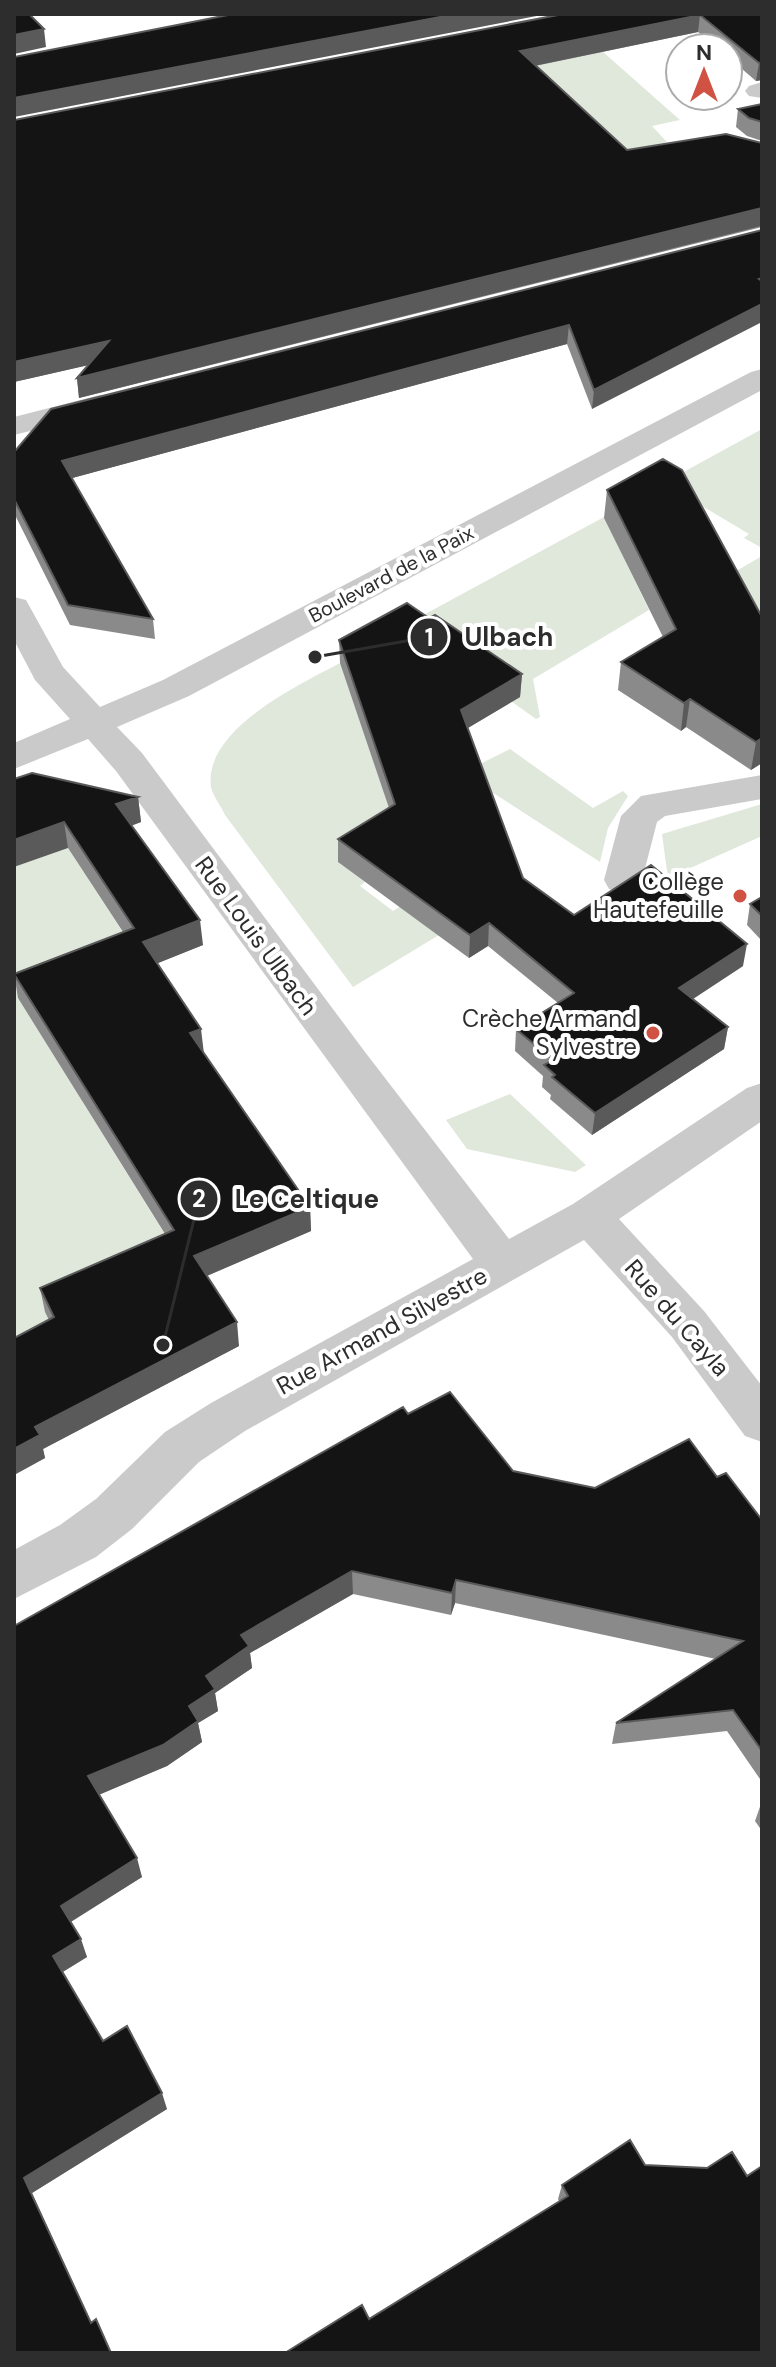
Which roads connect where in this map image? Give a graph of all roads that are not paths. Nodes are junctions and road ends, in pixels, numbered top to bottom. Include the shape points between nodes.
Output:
1 (762, 378) edge
2 (121, 399) edge
3 (14, 426) edge
4 (14, 607) edge
5 (92, 724) junction
6 (14, 757) edge
7 (762, 787) edge
8 (623, 880) edge
9 (762, 1099) edge
10 (589, 1216) junction
11 (502, 1263) junction
12 (762, 1422) edge
13 (14, 1576) edge

1 - 5 street, Boulevard de la Paix via 176,688
2 - 3 street
4 - 5 street, Rue Louis Ulbach via 48,672
5 - 6 street, Boulevard de la Paix
5 - 11 street, Rue Louis Ulbach via 129,762
7 - 8 street via 654,805 640,816
9 - 10 street, Rue Armand Silvestre
10 - 11 street, Rue Armand Silvestre
10 - 12 street, Rue du Cayla via 688,1324
11 - 13 street, Rue Armand Silvestre via 228,1417 182,1447 114,1514 78,1541

